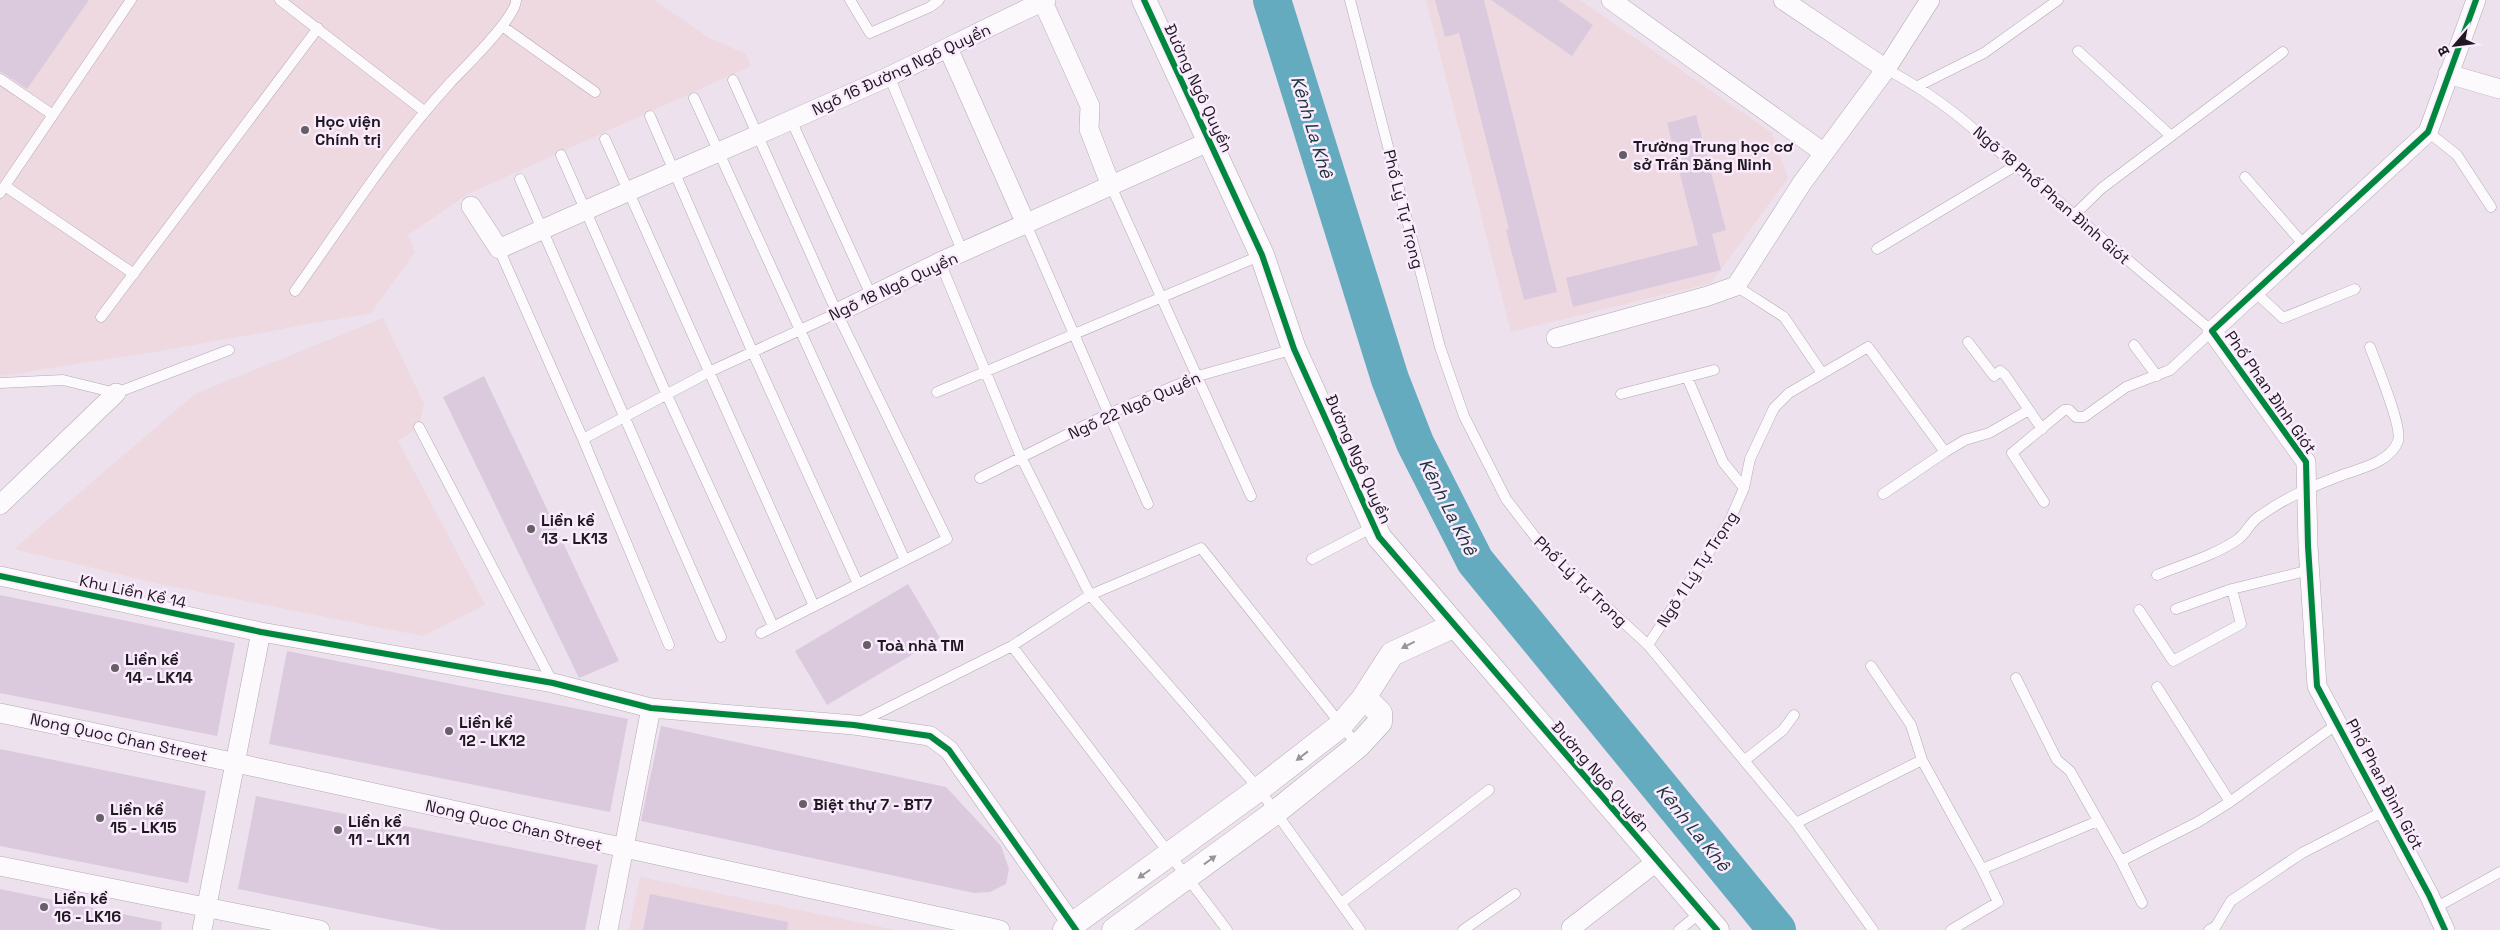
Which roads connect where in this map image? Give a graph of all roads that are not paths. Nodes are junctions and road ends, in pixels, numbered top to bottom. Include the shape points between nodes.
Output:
1 (131, 0) edge
2 (280, 0) edge
3 (516, 0) edge
4 (850, 0) edge
5 (939, 0) edge
6 (1144, 0) edge
7 (1350, 0) edge
8 (1612, 0) edge
9 (1783, 0) edge
10 (1930, 0) edge
11 (2058, 0) edge
12 (2476, 0) edge
13 (1045, 1) edge
14 (502, 26) junction
15 (318, 28) junction
16 (948, 48) junction
17 (2078, 51) dead end
18 (2283, 52) dead end
19 (1886, 69) junction
20 (2448, 74) junction
21 (888, 76) junction
22 (0, 78) edge
23 (732, 80) dead end
24 (1918, 86) junction
25 (2500, 89) edge
26 (594, 92) dead end
27 (694, 98) dead end
28 (424, 111) junction
29 (53, 114) junction
30 (650, 116) dead end
31 (791, 120) junction
32 (2428, 132) junction
33 (755, 135) junction
34 (2171, 136) junction
35 (605, 139) dead end
36 (1208, 142) junction
37 (720, 152) junction
38 (1824, 152) junction
39 (562, 155) dead end
40 (2015, 166) junction
41 (673, 172) junction
42 (2245, 177) dead end
43 (520, 179) dead end
44 (1111, 186) junction
45 (2, 189) edge
46 (629, 189) junction
47 (471, 206) dead end
48 (2491, 207) dead end
49 (584, 209) junction
50 (2074, 215) junction
51 (1026, 224) junction
52 (542, 230) junction
53 (2305, 246) junction
54 (499, 249) junction
55 (1877, 249) dead end
56 (963, 253) junction
57 (1262, 256) junction
58 (940, 262) junction
59 (134, 274) junction
60 (1736, 286) junction
61 (2355, 289) dead end
62 (295, 291) dead end
63 (2255, 292) junction
64 (871, 295) junction
65 (1162, 299) junction
66 (836, 313) junction
67 (101, 317) dead end
68 (799, 329) junction
69 (2212, 331) junction
70 (1073, 333) junction
71 (1556, 338) dead end
72 (1968, 342) dead end
73 (2134, 345) dead end
74 (2370, 347) dead end
75 (1294, 349) junction
76 (229, 350) dead end
77 (753, 353) junction
78 (1714, 370) dead end
79 (986, 371) junction
80 (710, 372) junction
81 (1822, 373) junction
82 (1198, 376) junction
83 (2157, 376) junction
84 (1688, 377) junction
85 (0, 383) edge
86 (937, 392) dead end
87 (116, 393) junction
88 (666, 394) junction
89 (1621, 394) dead end
90 (2029, 410) junction
91 (1108, 414) junction
92 (624, 416) junction
93 (419, 427) dead end
94 (2042, 428) junction
95 (583, 439) junction
96 (1945, 452) junction
97 (1021, 457) junction
98 (980, 478) dead end
99 (1744, 488) junction
100 (2306, 488) junction
101 (1883, 494) dead end
102 (1251, 496) dead end
103 (2044, 502) dead end
104 (1148, 504) dead end
105 (0, 505) edge
106 (1373, 527) junction
107 (1312, 559) dead end
108 (905, 560) junction
109 (2310, 570) junction
110 (2157, 575) dead end
111 (0, 576) edge
112 (858, 584) junction
113 (2232, 589) junction
114 (1090, 595) junction
115 (814, 606) junction
116 (2176, 609) dead end
117 (2139, 610) dead end
118 (773, 626) junction
119 (1453, 626) junction
120 (261, 632) junction
121 (761, 633) dead end
122 (721, 637) dead end
123 (669, 645) dead end
124 (1648, 645) junction
125 (1012, 646) junction
126 (1871, 666) dead end
127 (2016, 678) dead end
128 (553, 683) junction
129 (2157, 687) dead end
130 (1363, 699) junction
131 (651, 708) junction
132 (0, 713) edge
133 (1794, 715) dead end
134 (2337, 724) junction
135 (854, 725) junction
136 (1340, 726) junction
137 (1358, 746) junction
138 (1745, 760) junction
139 (1922, 760) junction
140 (235, 761) junction
141 (1259, 789) junction
142 (1489, 790) dead end
143 (2230, 802) junction
144 (1277, 811) junction
145 (2384, 811) junction
146 (2098, 821) junction
147 (1796, 824) junction
148 (623, 849) junction
149 (1170, 855) junction
150 (2121, 861) junction
151 (1656, 862) junction
152 (0, 866) edge
153 (1982, 869) junction
154 (2500, 872) edge
155 (1187, 877) junction
156 (1515, 894) dead end
157 (1341, 902) junction
158 (2142, 903) dead end
159 (206, 907) junction
160 (2435, 908) junction
161 (1701, 912) junction
162 (1071, 928) edge
163 (1571, 928) dead end
164 (202, 930) edge
165 (320, 930) edge
166 (608, 930) edge
167 (1000, 930) edge
168 (1114, 930) edge
169 (1227, 930) edge
170 (1360, 930) edge
171 (1464, 930) edge
172 (1679, 930) edge
173 (1717, 930) edge
174 (1872, 930) edge
175 (1952, 930) edge
176 (2209, 930) edge
177 (2445, 930) edge

1 - 29 lane
2 - 15 lane
3 - 14 lane
4 - 5 lane via 870,33
6 - 36 street, Đường Ngô Quyền
7 - 124 lane, Phố Lý Tự Trọng via 1440,347 1464,416 1506,499 1546,551
8 - 38 street
9 - 19 street
10 - 19 street
11 - 24 lane via 1984,53
12 - 20 street, Phố Phan Đình Giót
13 - 16 street, Ngõ 16 Đường Ngô Quyền
13 - 44 street via 1090,106 1089,129
14 - 26 lane
14 - 28 lane
15 - 28 lane
15 - 59 lane
16 - 21 street, Ngõ 16 Đường Ngô Quyền
16 - 51 street
17 - 34 lane
18 - 34 lane
19 - 24 lane, Ngõ 18 Phố Phan Đình Giót
19 - 38 street
20 - 25 street
20 - 32 street, Phố Phan Đình Giót
21 - 31 street, Ngõ 16 Đường Ngô Quyền
21 - 56 lane
22 - 29 lane
23 - 33 lane
24 - 40 lane, Ngõ 18 Phố Phan Đình Giót via 1958,114
27 - 37 lane
28 - 62 lane
29 - 45 lane
30 - 41 lane
31 - 33 street, Ngõ 16 Đường Ngô Quyền
31 - 64 lane
32 - 48 lane via 2457,155
32 - 53 street, Phố Phan Đình Giót
33 - 37 street, Ngõ 16 Đường Ngô Quyền
33 - 66 lane
34 - 50 lane via 2102,188
35 - 46 lane
36 - 44 street, Ngõ 18 Ngô Quyền
36 - 57 street, Đường Ngô Quyền
37 - 41 street, Ngõ 16 Đường Ngô Quyền
37 - 68 lane
38 - 60 street
39 - 49 lane
40 - 50 lane, Ngõ 18 Phố Phan Đình Giót
40 - 55 lane
41 - 46 street, Ngõ 16 Đường Ngô Quyền
41 - 77 lane
42 - 53 lane
43 - 52 lane
44 - 51 street, Ngõ 18 Ngô Quyền
44 - 65 lane
45 - 59 lane
46 - 49 street, Ngõ 16 Đường Ngô Quyền
46 - 80 lane
47 - 54 street
49 - 52 street, Ngõ 16 Đường Ngô Quyền
49 - 88 lane
50 - 69 lane, Ngõ 18 Phố Phan Đình Giót
51 - 56 street, Ngõ 18 Ngô Quyền
51 - 70 lane
52 - 54 street, Ngõ 16 Đường Ngô Quyền
52 - 92 lane
53 - 63 street, Phố Phan Đình Giót
54 - 95 lane
56 - 58 street, Ngõ 18 Ngô Quyền
57 - 65 lane
57 - 75 street, Đường Ngô Quyền
58 - 64 street, Ngõ 18 Ngô Quyền
58 - 79 lane
59 - 67 lane
60 - 71 street
60 - 81 lane via 1784,317
61 - 63 lane via 2283,318
63 - 69 street, Phố Phan Đình Giót
64 - 66 street, Ngõ 18 Ngô Quyền
65 - 70 lane
65 - 82 lane
66 - 68 lane, Ngõ 18 Ngô Quyền
66 - 108 lane via 947,539
68 - 77 lane, Ngõ 18 Ngô Quyền
68 - 108 lane
69 - 83 lane via 2170,370
69 - 100 street, Phố Phan Đình Giót via 2306,462
70 - 79 lane
70 - 91 lane
72 - 90 lane via 1994,376 2000,371 2006,375
73 - 83 lane
74 - 100 lane via 2398,425 2398,440 2384,458
75 - 82 lane, Ngõ 22 Ngô Quyền
75 - 106 street, Đường Ngô Quyền
76 - 87 lane
77 - 80 lane, Ngõ 18 Ngô Quyền
77 - 112 lane
78 - 84 lane
79 - 86 lane
79 - 97 lane
80 - 88 lane, Ngõ 18 Ngô Quyền
80 - 115 lane
81 - 96 lane, Ngõ 1 Lý Tự Trọng via 1868,347
81 - 99 lane, Ngõ 1 Lý Tự Trọng via 1789,393 1774,408 1750,459
82 - 91 lane, Ngõ 22 Ngô Quyền
82 - 102 lane
83 - 94 lane via 2126,387 2084,417 2076,417 2064,410
84 - 89 lane
84 - 99 lane via 1723,462
85 - 87 lane via 63,380
87 - 105 street
88 - 92 lane, Ngõ 18 Ngô Quyền
88 - 118 lane
90 - 94 lane
90 - 96 lane via 1989,433 1965,440
91 - 97 lane, Ngõ 22 Ngô Quyền
91 - 104 lane
92 - 95 lane, Ngõ 18 Ngô Quyền
92 - 122 lane
93 - 128 lane
94 - 103 lane via 2012,453
95 - 123 lane
96 - 101 lane
97 - 98 lane, Ngõ 22 Ngô Quyền
97 - 114 lane
99 - 124 lane, Ngõ 1 Lý Tự Trọng via 1730,520
100 - 109 street, Phố Phan Đình Giót
100 - 110 lane via 2271,507 2254,520 2237,540
106 - 107 lane
106 - 119 street, Đường Ngô Quyền
108 - 112 lane
109 - 113 lane
109 - 134 street, Phố Phan Đình Giót via 2317,686
111 - 120 street, Khu Liền Kề 14
112 - 115 lane
113 - 116 lane
113 - 117 lane via 2241,624 2173,662
114 - 125 lane
114 - 136 lane via 1201,548
114 - 141 lane
115 - 118 lane
118 - 121 lane
119 -> 130 street via 1392,654
119 - 151 street, Đường Ngô Quyền
120 - 128 street, Khu Liền Kề 14
120 - 140 street
124 - 138 lane, Phố Lý Tự Trọng
125 - 135 lane
125 - 149 lane
126 - 139 lane via 1911,725
127 - 146 lane via 2057,760 2070,771
128 - 131 street, Khu Liền Kề 14
129 - 143 lane
130 - 136 street
130 - 137 street via 1380,713 1380,722
131 - 135 street, Khu Liền Kề 14
131 - 148 street
132 - 140 street, Nong Quoc Chan Street
133 - 138 lane via 1783,730
134 - 143 lane
134 - 145 street, Phố Phan Đình Giót
135 - 162 street, Khu Liền Kề 14 via 930,736 949,750
136 - 137 lane
136 -> 141 street
137 - 144 street
138 - 147 lane, Phố Lý Tự Trọng
139 - 147 lane
139 - 153 lane
140 - 148 street, Nong Quoc Chan Street
140 - 159 street
141 - 144 lane
141 - 149 street
142 - 157 lane
143 - 150 lane
155 -> 144 street
144 - 157 lane
145 - 160 street, Phố Phan Đình Giót
145 - 176 lane via 2302,853 2270,874 2231,901 2216,926
146 - 150 lane
146 - 153 lane
147 - 174 lane, Phố Lý Tự Trọng
148 - 166 street
148 - 167 street, Nong Quoc Chan Street
149 - 155 lane
149 -> 162 street
150 - 158 lane
151 - 161 street, Đường Ngô Quyền
151 - 163 street
152 - 159 street
153 - 175 lane via 1998,902
154 - 160 lane
155 - 168 street
155 - 169 lane
156 - 171 lane
157 - 170 lane
159 - 164 street
159 - 165 street
160 - 177 street, Phố Phan Đình Giót
161 - 172 lane
161 - 173 street, Đường Ngô Quyền

